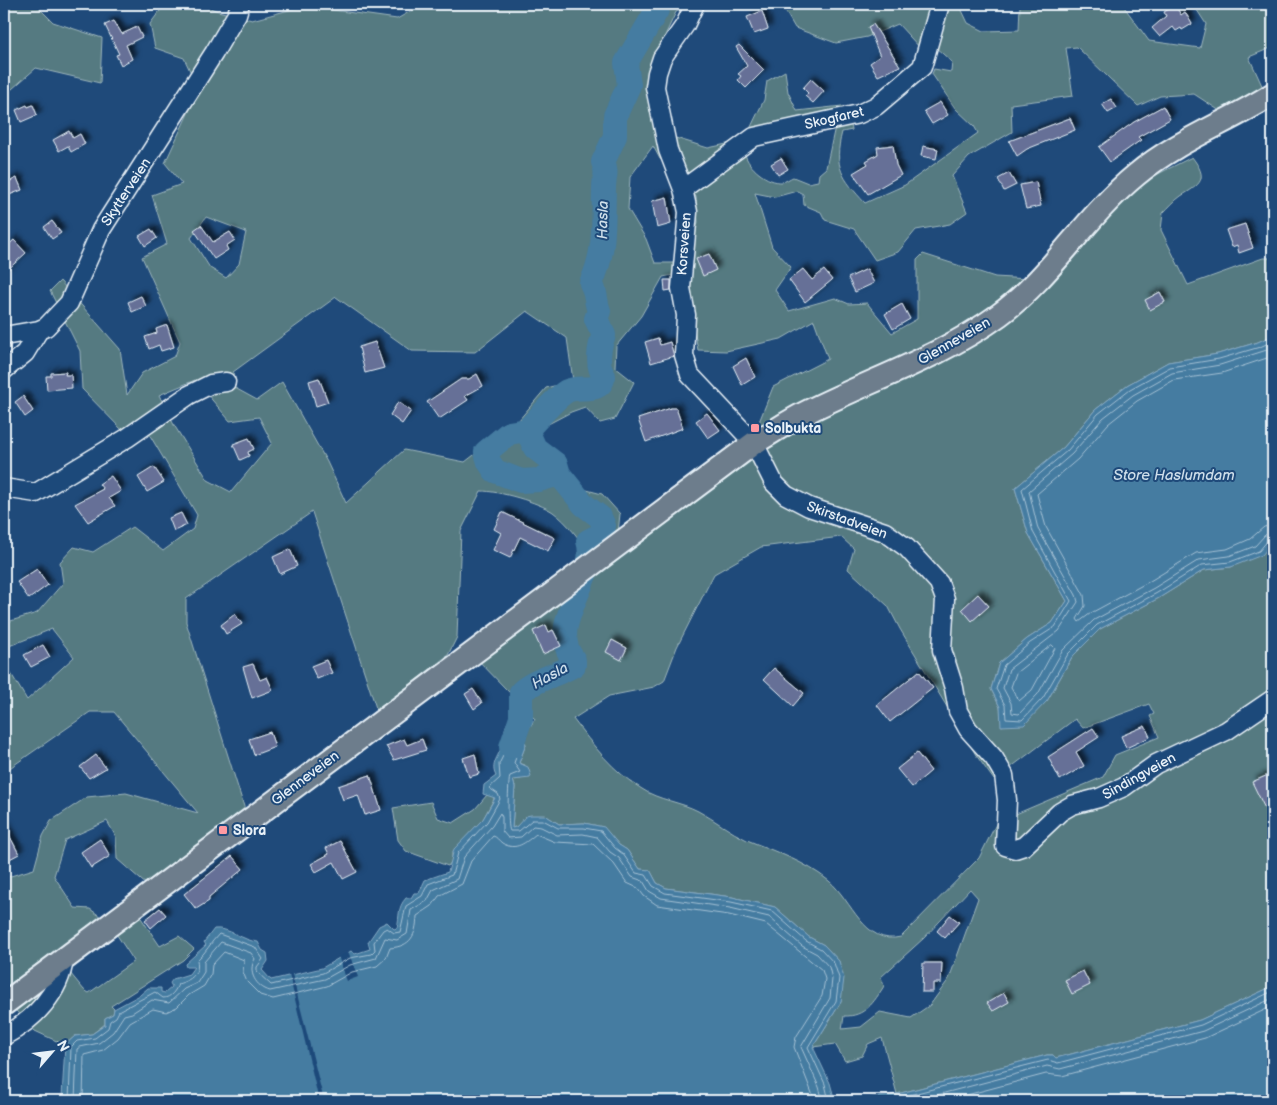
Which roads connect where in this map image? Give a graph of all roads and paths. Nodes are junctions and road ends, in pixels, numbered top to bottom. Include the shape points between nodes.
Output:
1 (240, 4) edge
2 (696, 4) edge
3 (940, 4) edge
4 (1273, 94) edge
5 (683, 189) junction
6 (39, 330) junction
7 (4, 336) edge
8 (4, 370) edge
9 (226, 382) dead end
10 (754, 444) junction
11 (4, 488) edge
12 (1273, 699) edge
13 (1005, 846) joint
14 (64, 959) junction
15 (4, 1004) edge
16 (4, 1036) edge

1 - 6 street, Skytterveien via 214,53 101,230 69,303
2 - 5 street, Korsveien via 662,58 656,81 656,98 668,150
3 - 5 street, Skogfaret via 922,67 876,106 859,114 754,136
4 - 10 main road, Glenneveien via 1163,156 1136,175 1096,214 1024,296 970,335 901,371 808,411
5 - 10 street, Korsveien via 688,212 681,275 686,315 686,363 700,388
6 - 7 street
6 - 8 street, Skytterveien via 25,353
9 - 11 street via 211,384 189,395 127,438 36,493
10 - 13 street, Skirstadveien via 774,484 786,495 809,507 885,532 907,548 939,582 945,599 942,650 958,711 972,735 999,764 1004,775 1007,800
10 - 14 main road, Glenneveien
12 - 13 street, Sindingveien via 1220,735 1156,764 1124,787 1060,812 1024,846 1016,849
14 - 15 main road, Glenneveien
14 - 16 street via 56,987 32,1017

